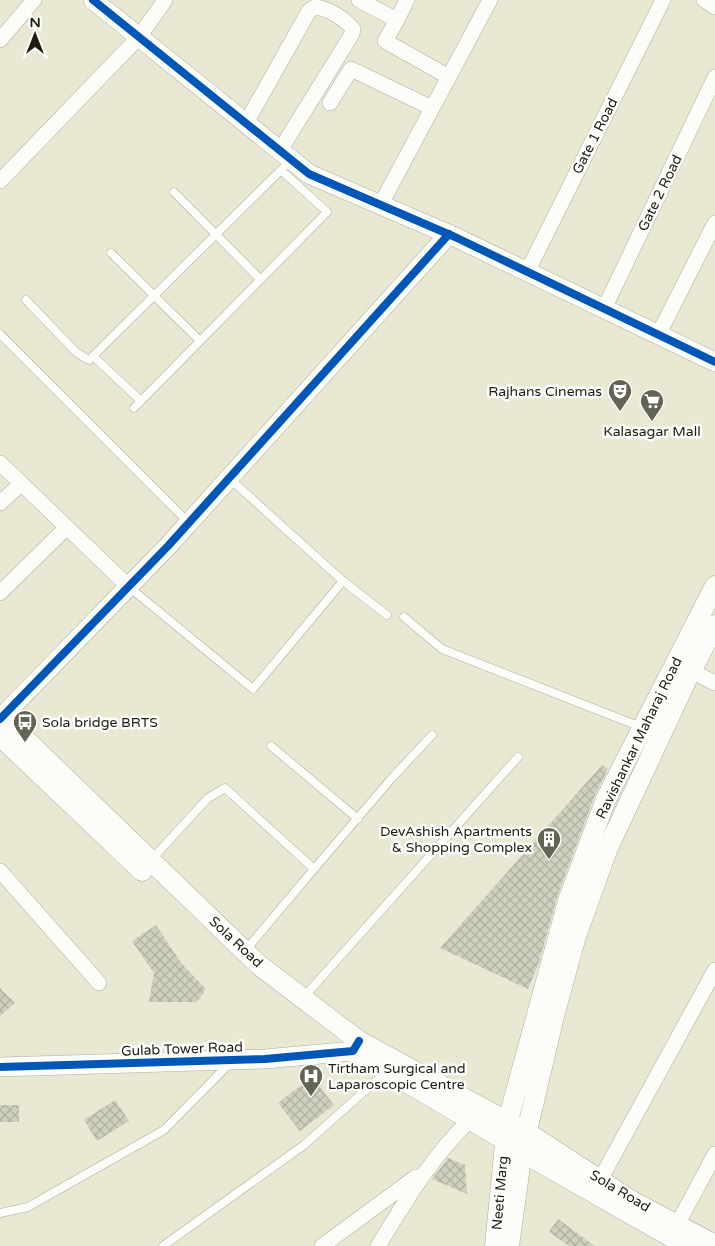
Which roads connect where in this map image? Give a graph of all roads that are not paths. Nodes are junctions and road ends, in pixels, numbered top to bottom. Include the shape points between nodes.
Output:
1 (34, 0) edge
2 (93, 0) edge
3 (165, 0) edge
4 (359, 0) edge
5 (408, 0) edge
6 (663, 0) edge
7 (704, 0) edge
8 (485, 1) edge
9 (715, 7) edge
10 (397, 20) junction
11 (139, 38) junction
12 (0, 40) edge
13 (449, 77) junction
14 (715, 77) edge
15 (330, 103) dead end
16 (432, 108) junction
17 (246, 123) junction
18 (284, 161) junction
19 (0, 181) edge
20 (174, 192) dead end
21 (381, 204) junction
22 (715, 223) edge
23 (449, 234) junction
24 (217, 236) junction
25 (111, 253) dead end
26 (527, 272) junction
27 (260, 279) junction
28 (155, 296) junction
29 (26, 300) dead end
30 (604, 309) junction
31 (0, 334) edge
32 (658, 335) junction
33 (199, 340) junction
34 (93, 356) junction
35 (715, 362) edge
36 (141, 401) junction
37 (134, 408) dead end
38 (0, 463) edge
39 (229, 478) junction
40 (21, 484) junction
41 (0, 503) edge
42 (189, 522) junction
43 (66, 528) junction
44 (343, 581) junction
45 (715, 586) edge
46 (128, 588) junction
47 (0, 593) edge
48 (387, 615) dead end
49 (404, 617) dead end
50 (715, 625) edge
51 (691, 671) junction
52 (715, 683) edge
53 (1, 722) edge
54 (643, 728) junction
55 (432, 735) dead end
56 (271, 746) dead end
57 (518, 757) dead end
58 (358, 819) junction
59 (150, 861) junction
60 (314, 869) junction
61 (0, 871) edge
62 (245, 951) junction
63 (715, 970) edge
64 (99, 983) dead end
65 (303, 998) junction
66 (349, 1041) junction
67 (0, 1056) edge
68 (234, 1060) junction
69 (0, 1067) edge
70 (386, 1072) junction
71 (470, 1120) junction
72 (506, 1132) junction
73 (528, 1133) junction
74 (522, 1152) junction
75 (715, 1154) edge
76 (424, 1172) junction
77 (600, 1180) junction
78 (0, 1213) edge
79 (677, 1225) junction
80 (715, 1245) edge
81 (163, 1246) edge
82 (322, 1246) edge
83 (378, 1246) edge
84 (495, 1246) edge
85 (509, 1246) edge
86 (687, 1246) edge

1 - 12 street
2 - 11 street
3 - 11 street
4 - 10 street
5 - 10 street
6 - 26 street, Gate 1 Road
7 - 9 street
8 - 13 street
10 - 13 street via 385,41
11 - 17 street
11 - 19 street
13 - 16 street
14 - 30 street, Gate 2 Road
15 - 16 street via 351,69
16 - 21 street
17 - 18 street
17 - 18 street via 309,11 321,7 347,22 353,29 352,34
18 - 21 street
18 - 24 lane
18 - 27 lane via 327,212
20 - 24 lane
21 - 23 street
22 - 32 street
23 - 26 street
23 - 39 street
24 - 27 lane
24 - 28 lane
25 - 28 lane
26 - 30 street
27 - 33 lane
28 - 33 lane
28 - 34 lane
29 - 34 lane via 77,353 89,360
30 - 32 street
31 - 42 lane
32 - 35 street
33 - 36 lane
34 - 36 lane
36 - 37 lane
38 - 40 street
39 - 42 street
39 - 44 lane
40 - 41 street
40 - 43 street
42 - 46 street
43 - 46 street
43 - 47 street
44 - 46 lane via 253,689
44 - 48 lane
45 - 54 main road, Ravishankar Maharaj Road
46 - 53 street
49 - 54 lane via 442,649
50 - 51 main road, Ravishankar Maharaj Road
51 - 52 street
51 - 73 main road, Ravishankar Maharaj Road via 608,850 576,936
53 - 59 main road, Sola Road
53 - 66 main road, Sola Road via 257,979
54 - 72 main road, Ravishankar Maharaj Road via 606,799 569,898
55 - 58 lane
56 - 58 lane
57 - 65 lane
58 - 60 lane
59 - 60 lane via 208,798 225,788
59 - 62 main road, Sola Road
60 - 62 lane
61 - 64 street
62 - 65 main road, Sola Road
63 - 77 street
65 - 66 main road, Sola Road
66 - 67 street
66 - 68 street, Gulab Tower Road
66 - 70 main road, Sola Road
66 - 72 main road, Sola Road
68 - 69 street, Gulab Tower Road
68 - 78 lane via 164,1130 28,1208
70 - 71 main road, Sola Road
70 - 81 lane via 304,1145
71 - 72 main road, Sola Road
71 - 76 street via 447,1142
72 - 73 main road, Sola Road
72 - 74 main road, Sola Road
72 - 84 main road, Neeti Marg
73 - 74 main road, Ravishankar Maharaj Road
73 - 77 main road, Sola Road
74 - 85 main road, Ravishankar Maharaj Road
74 - 86 main road, Sola Road
75 - 79 street
76 - 82 street
76 - 83 street
77 - 79 main road, Sola Road
79 - 80 main road, Sola Road

